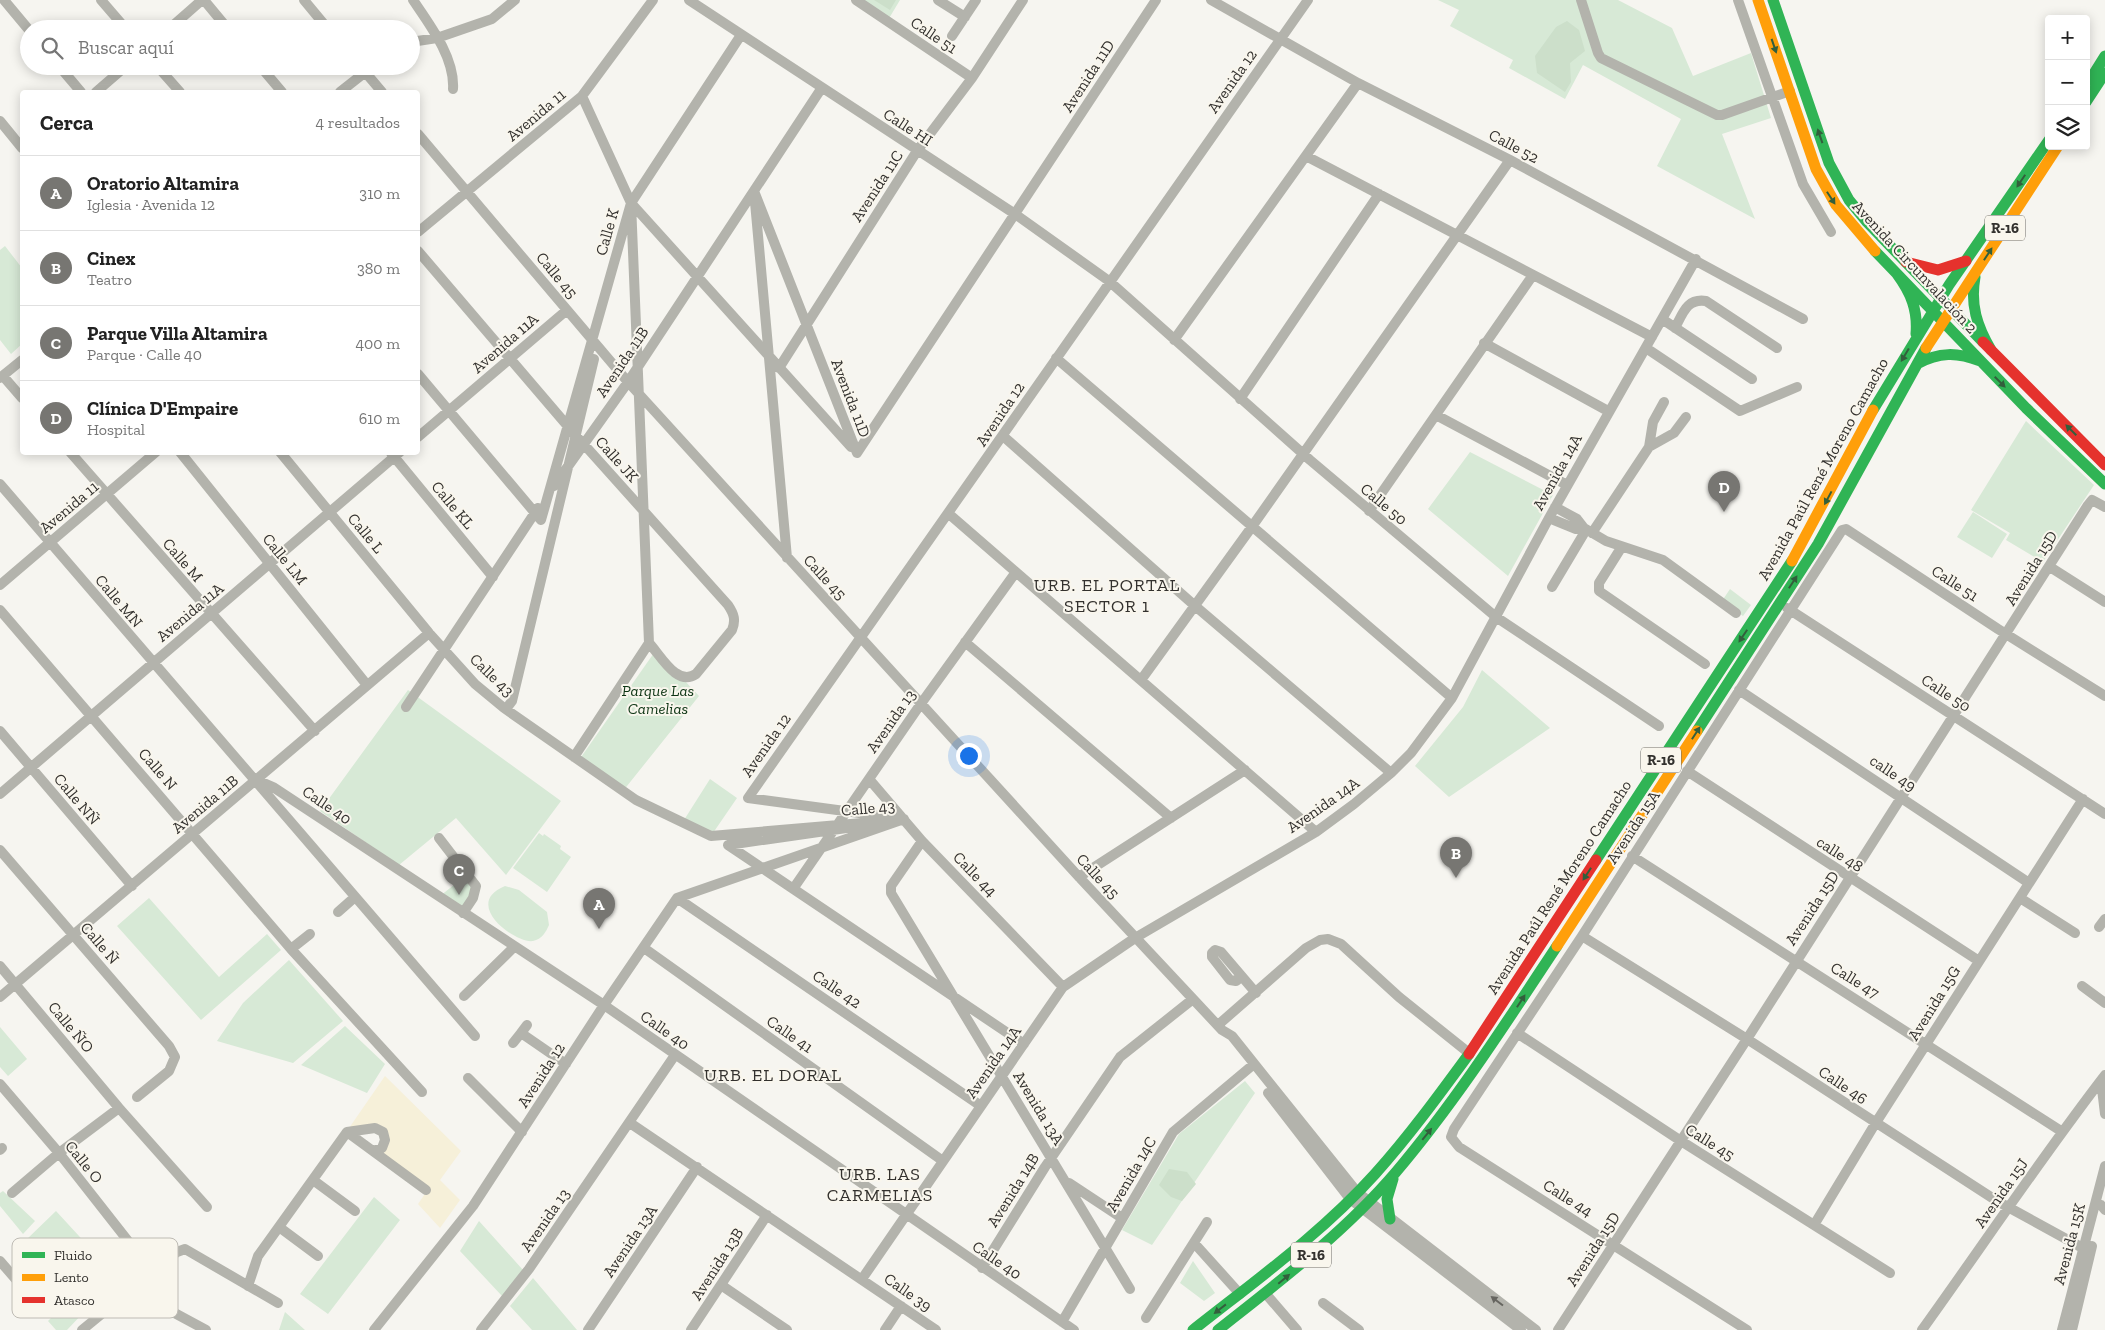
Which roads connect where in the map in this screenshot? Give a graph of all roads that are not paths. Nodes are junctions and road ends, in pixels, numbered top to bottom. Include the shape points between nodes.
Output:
1 (4, 0) edge
2 (101, 0) edge
3 (202, 0) edge
4 (304, 0) edge
5 (412, 0) edge
6 (515, 0) edge
7 (653, 0) edge
8 (689, 0) edge
9 (856, 0) edge
10 (938, 0) edge
11 (976, 0) edge
12 (1023, 0) edge
13 (1156, 0) edge
14 (1211, 0) edge
15 (1308, 0) edge
16 (1581, 0) edge
17 (1738, 0) edge
18 (1758, 0) edge
19 (1772, 0) edge
20 (965, 17) junction
21 (21, 20) edge
22 (118, 20) edge
23 (179, 20) edge
24 (220, 20) edge
25 (321, 20) edge
26 (741, 35) junction
27 (952, 36) dead end
28 (437, 38) junction
29 (1279, 40) junction
30 (420, 41) edge
31 (2105, 56) edge
32 (2105, 73) edge
33 (67, 75) edge
34 (116, 75) edge
35 (165, 75) edge
36 (268, 75) edge
37 (358, 75) edge
38 (371, 75) edge
39 (972, 78) junction
40 (2090, 79) edge
41 (1358, 83) junction
42 (821, 88) junction
43 (453, 89) dead end
44 (79, 90) edge
45 (98, 90) edge
46 (178, 90) edge
47 (280, 90) edge
48 (342, 90) edge
49 (381, 90) edge
50 (1790, 91) junction
51 (582, 96) junction
52 (2090, 96) edge
53 (1772, 97) junction
54 (0, 121) edge
55 (420, 136) edge
56 (20, 146) edge
57 (2045, 146) edge
58 (2055, 150) edge
59 (917, 152) junction
60 (1306, 156) junction
61 (1510, 160) junction
62 (754, 191) junction
63 (467, 192) junction
64 (1379, 194) junction
65 (632, 203) junction
66 (1014, 214) junction
67 (420, 230) edge
68 (1832, 232) dead end
69 (1458, 235) junction
70 (420, 253) edge
71 (1696, 259) junction
72 (1966, 261) junction
73 (1906, 262) junction
74 (1976, 272) junction
75 (1897, 274) junction
76 (1533, 275) junction
77 (698, 276) junction
78 (1109, 280) junction
79 (1940, 299) junction
80 (1950, 309) junction
81 (567, 310) junction
82 (1932, 312) junction
83 (1804, 319) dead end
84 (1662, 320) junction
85 (1942, 322) junction
86 (1675, 328) junction
87 (1652, 337) junction
88 (1915, 339) junction
89 (1174, 340) junction
90 (1484, 343) junction
91 (1646, 348) junction
92 (1777, 348) dead end
93 (1991, 350) junction
94 (1056, 358) junction
95 (509, 359) junction
96 (1980, 361) junction
97 (20, 362) edge
98 (1916, 366) junction
99 (779, 368) junction
100 (420, 376) edge
101 (2, 377) edge
102 (1752, 379) dead end
103 (628, 382) junction
104 (1797, 387) dead end
105 (20, 396) edge
106 (1240, 399) junction
107 (1664, 402) dead end
108 (448, 411) junction
109 (1608, 411) junction
110 (1436, 415) junction
111 (1686, 417) dead end
112 (420, 435) edge
113 (1003, 436) junction
114 (583, 444) junction
115 (1649, 447) junction
116 (856, 453) junction
117 (1303, 454) junction
118 (73, 455) edge
119 (153, 455) edge
120 (182, 455) edge
121 (282, 455) edge
122 (394, 455) edge
123 (396, 455) edge
124 (2105, 465) edge
125 (2103, 480) edge
126 (0, 484) edge
127 (1567, 485) junction
128 (107, 495) junction
129 (1555, 506) junction
130 (2105, 507) edge
131 (1368, 511) junction
132 (329, 513) junction
133 (535, 513) junction
134 (949, 514) junction
135 (1548, 518) junction
136 (1251, 528) junction
137 (1587, 530) junction
138 (1840, 532) joint
139 (51, 542) junction
140 (1621, 548) junction
141 (787, 558) junction
142 (271, 564) junction
143 (2050, 567) junction
144 (1016, 572) junction
145 (493, 577) junction
146 (0, 585) edge
147 (1552, 587) dead end
148 (1774, 600) junction
149 (2105, 602) edge
150 (1194, 605) junction
151 (0, 610) edge
152 (1792, 611) junction
153 (1736, 613) dead end
154 (210, 614) junction
155 (1496, 617) junction
156 (428, 633) junction
157 (2006, 634) junction
158 (859, 637) junction
159 (965, 642) junction
160 (649, 643) junction
161 (446, 650) junction
162 (153, 664) junction
163 (1705, 664) dead end
164 (1141, 680) junction
165 (367, 685) junction
166 (1740, 690) junction
167 (2105, 696) edge
168 (1452, 698) junction
169 (920, 705) junction
170 (406, 707) dead end
171 (506, 709) junction
172 (92, 716) junction
173 (1954, 716) junction
174 (1659, 726) dead end
175 (0, 731) edge
176 (314, 732) junction
177 (574, 756) junction
178 (31, 767) junction
179 (1245, 770) junction
180 (1687, 771) junction
181 (1391, 773) junction
182 (869, 779) junction
183 (257, 780) junction
184 (0, 794) edge
185 (1902, 797) junction
186 (2083, 799) junction
187 (2105, 814) edge
188 (1171, 818) junction
189 (904, 820) junction
190 (1316, 832) junction
191 (194, 834) junction
192 (439, 838) dead end
193 (922, 841) junction
194 (0, 850) edge
195 (1632, 856) junction
196 (1079, 877) junction
197 (1849, 878) junction
198 (2030, 882) junction
199 (132, 886) junction
200 (793, 890) junction
201 (355, 897) junction
202 (677, 898) junction
203 (2020, 898) junction
204 (338, 912) dead end
205 (463, 913) junction
206 (2075, 933) dead end
207 (310, 934) dead end
208 (73, 935) junction
209 (1582, 936) junction
210 (1136, 938) junction
211 (514, 947) junction
212 (644, 948) junction
213 (291, 949) junction
214 (1796, 960) junction
215 (1979, 961) junction
216 (0, 966) edge
217 (1241, 977) dead end
218 (15, 984) junction
219 (2082, 986) dead end
220 (1063, 987) junction
221 (1256, 993) junction
222 (464, 996) dead end
223 (0, 997) edge
224 (1193, 999) junction
225 (2105, 1003) edge
226 (604, 1005) junction
227 (1220, 1028) junction
228 (1517, 1033) junction
229 (475, 1036) dead end
230 (1747, 1039) junction
231 (1927, 1043) junction
232 (513, 1044) dead end
233 (1024, 1044) junction
234 (1469, 1053) junction
235 (674, 1055) junction
236 (566, 1064) junction
237 (1251, 1066) junction
238 (2105, 1075) edge
239 (468, 1078) dead end
240 (0, 1084) edge
241 (422, 1092) dead end
242 (138, 1097) dead end
243 (981, 1106) junction
244 (119, 1108) junction
245 (2105, 1114) edge
246 (630, 1123) junction
247 (1875, 1124) junction
248 (2061, 1131) junction
249 (347, 1132) junction
250 (522, 1132) junction
251 (1451, 1138) joint
252 (1681, 1142) junction
253 (373, 1151) junction
254 (59, 1153) junction
255 (943, 1161) junction
256 (1045, 1166) junction
257 (2105, 1166) edge
258 (697, 1167) junction
259 (1396, 1172) junction
260 (313, 1180) junction
261 (2105, 1189) edge
262 (426, 1190) dead end
263 (12, 1193) dead end
264 (1354, 1196) junction
265 (1364, 1205) junction
266 (207, 1208) dead end
267 (2103, 1208) edge
268 (2009, 1209) junction
269 (355, 1211) dead end
270 (906, 1214) junction
271 (767, 1215) junction
272 (1122, 1218) junction
273 (1390, 1219) junction
274 (1207, 1222) dead end
275 (1814, 1225) junction
276 (279, 1227) junction
277 (126, 1238) edge
278 (1195, 1244) junction
279 (1614, 1245) junction
280 (2087, 1251) junction
281 (178, 1252) edge
282 (318, 1256) dead end
283 (0, 1261) edge
284 (982, 1268) junction
285 (1890, 1273) dead end
286 (12, 1275) edge
287 (862, 1279) junction
288 (721, 1285) junction
289 (248, 1286) junction
290 (1130, 1289) dead end
291 (1240, 1294) junction
292 (1266, 1294) junction
293 (278, 1303) dead end
294 (1323, 1303) dead end
295 (901, 1306) junction
296 (178, 1315) edge
297 (96, 1318) edge
298 (1146, 1318) dead end
299 (1062, 1322) junction
300 (82, 1330) edge
301 (206, 1330) edge
302 (374, 1330) edge
303 (481, 1330) edge
304 (588, 1330) edge
305 (691, 1330) edge
306 (787, 1330) edge
307 (885, 1330) edge
308 (936, 1330) edge
309 (1074, 1330) edge
310 (1193, 1330) edge
311 (1218, 1330) edge
312 (1297, 1330) edge
313 (1358, 1330) edge
314 (1520, 1330) edge
315 (1536, 1330) edge
316 (1558, 1330) edge
317 (1747, 1330) edge
318 (1922, 1330) edge
319 (2062, 1330) edge
320 (2072, 1330) edge

1 - 21 street
2 - 22 street
3 - 23 street
3 - 24 street
4 - 25 street
5 - 28 street
6 - 28 street via 492,19
7 - 51 street, Avenida 11
8 - 26 street, Calle HI
9 - 39 street, Calle 51
10 - 20 street
11 - 20 street
12 - 39 street, Avenida 11C
13 - 66 street, Avenida 11D
14 - 29 street, Calle 52
15 - 29 street, Avenida 12
16 - 53 street via 1598,53 1605,60 1717,115
17 - 53 street
18 -> 50 main road, Avenida Circunvalación 2
73 -> 19 main road, Avenida Circunvalación 2 via 1867,222 1838,182
20 - 27 street
26 - 42 street, Calle HI
26 - 65 street
28 - 30 street
28 - 43 street via 452,70
29 - 41 street, Calle 52
29 - 78 street, Avenida 12
31 - 40 main road
32 - 52 main road
33 - 44 street
34 - 45 street
35 - 46 street
36 - 47 street
37 - 48 street
38 - 49 street
39 - 59 street, Avenida 11C
41 - 60 street
41 - 61 street, Calle 52
42 - 59 street, Calle HI
42 - 62 street, Avenida 11B
50 - 53 street
50 -> 75 main road, Avenida Circunvalación 2 via 1816,169 1828,193 1864,240
51 - 63 street, Avenida 11
51 - 65 street
53 - 68 street via 1803,184
54 - 56 street
55 - 63 street, Calle 45
57 -> 72 main road, R-16
74 -> 58 main road, R-16
59 - 66 street, Calle HI
59 - 99 street, Avenida 11C
60 - 64 street
60 - 89 street
61 - 69 street
61 - 71 street, Calle 52
62 - 77 street, Avenida 11B
62 - 116 street, Avenida 11D
62 - 141 street
63 - 67 street, Avenida 11
63 - 81 street, Calle 45
64 - 69 street
64 - 106 street
65 - 77 street
65 - 133 street, Calle K via 542,520
65 - 160 street, Calle K
65 - 171 street via 512,700
66 - 78 street, Calle HI
66 - 116 street, Avenida 11D
69 - 76 street
69 - 117 street
70 - 95 street, Calle JK
71 - 83 street, Calle 52
71 - 84 street, Avenida 14A
72 - 73 main road via 1938,270
72 - 79 main road, R-16
73 - 79 main road, Avenida Circunvalación 2
74 - 80 main road, R-16
74 - 93 main road via 1972,312
75 - 82 main road, Avenida Circunvalación 2
75 - 88 main road via 1909,290 1917,310
76 - 87 street
76 - 90 street
77 - 99 street
77 - 103 street, Avenida 11B
78 - 89 street, Calle 50
78 - 94 street, Avenida 12
79 - 80 main road, Avenida Circunvalación 2
79 - 82 main road, Avenida Paúl René Moreno Camacho / R-16
80 - 85 main road, Avenida Paúl René Moreno Camacho / R-16
80 - 93 main road, Avenida Circunvalación 2
81 - 95 street, Avenida 11A
81 - 103 street, Calle 45
82 - 85 main road, Avenida Circunvalación 2
82 - 88 main road, Avenida Paúl René Moreno Camacho / R-16
84 - 86 street
84 - 87 street, Avenida 14A
85 - 96 main road, Avenida Circunvalación 2
85 - 98 main road, Avenida Paúl René Moreno Camacho / R-16
86 - 92 street via 1689,304 1696,300 1706,301
86 - 102 street
87 - 91 street, Avenida 14A
88 -> 148 main road, Avenida Paúl René Moreno Camacho / R-16 via 1868,420
89 - 106 street, Calle 50
90 - 109 street
90 - 110 street
91 - 104 street via 1740,411
91 - 109 street, Avenida 14A
124 -> 93 main road, Avenida Circunvalación 2
94 - 113 street, Avenida 12
94 - 136 street
95 - 108 street, Avenida 11A
95 - 114 street, Calle JK
96 - 98 main road via 1949,352 1930,356
96 -> 125 main road, Avenida Circunvalación 2
97 - 101 street
148 -> 98 main road, Avenida Paúl René Moreno Camacho / R-16 via 1818,544 1887,413
99 - 116 street
100 - 108 street
101 - 105 street
103 - 114 street, Avenida 11B
103 - 141 street, Calle 45
106 - 117 street, Calle 50
107 - 115 street via 1653,422
108 - 112 street, Avenida 11A
108 - 133 street
109 - 127 street, Avenida 14A
110 - 127 street
110 - 131 street
111 - 115 street via 1674,433
113 - 134 street, Avenida 12
113 - 150 street
114 - 133 street, Avenida 11B
114 - 160 street, Calle JK via 734,614 732,630 690,678 676,674
115 - 137 street
117 - 131 street, Calle 50
117 - 136 street
118 - 128 street, Calle M
119 - 128 street, Avenida 11
120 - 142 street, Calle LM
121 - 132 street, Calle L
122 - 132 street, Avenida 11A
123 - 145 street, Calle KL
126 - 139 street, Calle MN
127 - 129 street, Avenida 14A
128 - 139 street, Avenida 11
128 - 154 street, Calle M
129 - 135 street, Avenida 14A
129 - 137 street
130 - 143 street, Avenida 15D via 2096,500 2090,502
131 - 155 street, Calle 50
132 - 142 street, Avenida 11A
132 - 156 street, Calle L
133 - 145 street, Avenida 11B
134 - 144 street
134 - 158 street, Avenida 12
135 - 137 street via 1576,530
135 - 155 street, Avenida 14A
136 - 150 street
136 - 168 street
137 - 140 street
137 - 147 street
138 - 152 street, Avenida 15A
138 - 157 street, Calle 51 via 1846,529
139 - 146 street, Avenida 11
139 - 162 street, Calle MN
140 - 153 street via 1663,560
140 - 163 street via 1599,583 1599,591
141 - 158 street, Calle 45
142 - 154 street, Avenida 11A
142 - 165 street, Calle LM
143 - 149 street
143 - 157 street, Avenida 15D
144 - 159 street, Avenida 13
144 - 164 street
145 - 161 street, Avenida 11B
148 - 152 street, Calle 50
148 -> 234 main road, Avenida Paúl René Moreno Camacho / R-16
259 -> 148 main road, Avenida Paúl René Moreno Camacho / R-16 via 1481,1062
150 - 164 street
150 - 181 street
151 - 172 street, Calle N
152 - 166 street, Avenida 15A
152 - 173 street, Calle 50
154 - 162 street, Avenida 11A
154 - 176 street, Calle M
155 - 168 street, Avenida 14A
155 - 174 street, Calle 50
156 - 161 street, Calle 43
156 - 165 street, Avenida 11B
157 - 167 street, Calle 51
157 - 173 street, Avenida 15D
158 - 169 street, Calle 45
158 - 189 street, Avenida 12 via 748,798
159 - 169 street, Avenida 13
159 - 188 street
160 - 177 street
161 - 170 street, Avenida 11B
161 - 171 street, Calle 43 via 475,684
162 - 172 street, Avenida 11A
162 - 183 street, Calle MN
164 - 179 street
165 - 176 street, Avenida 11B
166 - 180 street, Avenida 15A
166 - 185 street, calle 49
168 - 181 street, Avenida 14A via 1428,732
169 - 182 street, Avenida 13
169 - 196 street, Calle 45
171 - 177 street, Calle 43
172 - 178 street, Avenida 11A
172 - 191 street, Calle N
173 - 185 street, Avenida 15D
173 - 186 street, Calle 50
175 - 178 street, Calle NÑ
176 - 183 street, Avenida 11B
177 - 189 street, Calle 43 via 636,800 711,836
178 - 184 street, Avenida 11A
178 - 199 street, Calle NÑ
179 - 188 street
179 - 190 street
180 - 195 street, Avenida 15A
180 - 197 street, calle 48
181 - 190 street, Avenida 14A
182 - 189 street, Calle 44
182 - 200 street, Avenida 13
183 - 191 street, Avenida 11B
183 - 201 street via 263,793
183 - 205 street, Calle 40 via 273,787
185 - 197 street, Avenida 15D
185 - 198 street, calle 49
186 - 187 street, Calle 50
186 - 198 street, Avenida 15G
188 - 196 street
189 - 193 street, Calle 44
189 - 200 street, Calle 43 via 728,845
189 - 202 street
190 - 210 street, Avenida 14A
191 - 199 street, Avenida 11B
191 - 213 street, Calle N
192 - 205 street via 476,886 476,892
193 - 220 street, Calle 44
193 - 290 street, Avenida 13A via 891,886 891,892
194 - 208 street, Calle Ñ
195 - 209 street, Avenida 15A
195 - 214 street, Calle 47
196 - 210 street, Calle 45
197 - 214 street, Avenida 15D
197 - 215 street, calle 48
198 - 203 street, Avenida 15G
199 - 208 street, Avenida 11B
200 - 233 street, Calle 43
201 - 204 street
201 - 229 street
202 - 212 street, Avenida 12
202 - 243 street, Calle 42
203 - 206 street
203 - 215 street, Avenida 15G
205 - 211 street, Calle 40
207 - 213 street
208 - 218 street, Avenida 11B
208 - 242 street, Calle Ñ via 175,1057 169,1071
209 - 228 street, Avenida 15A
209 - 230 street, Calle 46
210 - 220 street, Avenida 14A
210 - 224 street, Calle 45
211 - 222 street
211 - 226 street, Calle 40
212 - 226 street, Avenida 12
212 - 255 street, Calle 41
213 - 241 street, Calle N
214 - 230 street, Avenida 15D
214 - 231 street, Calle 47
215 - 231 street, Avenida 15G
216 - 218 street, Calle ÑO
217 - 221 street
218 - 223 street, Avenida 11B
218 - 244 street, Calle ÑO
219 - 225 street
220 - 233 street, Avenida 14A
221 - 227 street
221 - 234 street via 1312,943 1335,941
224 - 227 street, Calle 45
224 - 256 street, Avenida 14B via 1120,1057
226 - 235 street, Calle 40
226 - 236 street, Avenida 12
227 - 237 street, Calle 45 via 1226,1040
228 - 251 street, Avenida 15A
228 - 252 street, Calle 45
230 - 247 street, Calle 46
230 - 252 street, Avenida 15D
231 - 247 street, Avenida 15G
231 - 248 street, Calle 47
232 - 236 street via 524,1029
233 - 243 street, Avenida 14A
234 - 264 main road, Avenida Paúl René Moreno Camacho / R-16 via 1425,1113
235 - 246 street, Avenida 13
235 - 270 street, Calle 40
236 - 250 street, Avenida 12
237 - 264 street, Calle 45
237 - 272 street, Avenida 14C via 1173,1132
238 - 245 street via 2102,1089
238 - 248 street, Avenida 15J
239 - 250 street
240 - 254 street, Calle O
243 - 255 street, Avenida 14A
244 - 254 street
244 - 266 street, Calle ÑO
246 - 258 street, Calle 39
246 - 303 street, Avenida 13 via 529,1269
247 - 268 street, Calle 46
247 - 275 street, Avenida 15G
248 - 268 street, Avenida 15J
249 - 253 street
249 - 253 street via 375,1128 382,1132 385,1140 382,1148
249 - 260 street
250 - 302 street, Avenida 12 via 473,1206
251 - 279 street, Calle 44 via 1459,1147
252 - 275 street, Calle 45
252 - 279 street, Avenida 15D
253 - 262 street
254 - 263 street
254 - 277 street, Calle O
255 - 270 street, Avenida 14A
256 - 272 street
256 - 284 street, Avenida 14B
257 - 280 street, Avenida 15K
258 - 271 street, Calle 39
258 - 304 street, Avenida 13A
259 - 265 main road, Avenida Paúl René Moreno Camacho / R-16
259 - 273 main road via 1386,1196 1386,1212
260 - 269 street
260 - 276 street
261 - 267 street, Avenida 15K
264 - 265 street, Calle 45
264 - 291 main road, Avenida Paúl René Moreno Camacho / R-16
265 - 273 street, Calle 45
292 -> 265 main road, Avenida Paúl René Moreno Camacho / R-16
265 - 314 street, Calle 45
267 - 280 street, Avenida 15K
268 - 280 street, Calle 46
268 - 318 street, Avenida 15J
270 - 284 street, Calle 40
270 - 287 street, Avenida 14A
271 - 287 street, Calle 39
271 - 288 street, Avenida 13B
272 - 299 street, Avenida 14C
315 -> 273 street, Calle 45
274 - 278 street
275 - 285 street, Calle 45
276 - 282 street
276 - 289 street via 258,1256
278 - 291 street
278 - 298 street
279 - 316 street, Avenida 15D
279 - 317 street, Calle 44
280 - 319 street, Avenida 15K
280 - 320 street, Avenida 15K
281 - 289 street via 185,1249
283 - 286 street
284 - 299 street, Calle 40
287 - 295 street, Calle 39
288 - 305 street, Avenida 13B
288 - 306 street
289 - 293 street
291 -> 310 main road, Avenida Paúl René Moreno Camacho / R-16
292 - 311 main road, Avenida Paúl René Moreno Camacho / R-16
292 - 312 street
294 - 313 street
295 - 307 street
295 - 308 street, Calle 39
296 - 301 street
297 - 300 street
299 - 309 street, Calle 40

